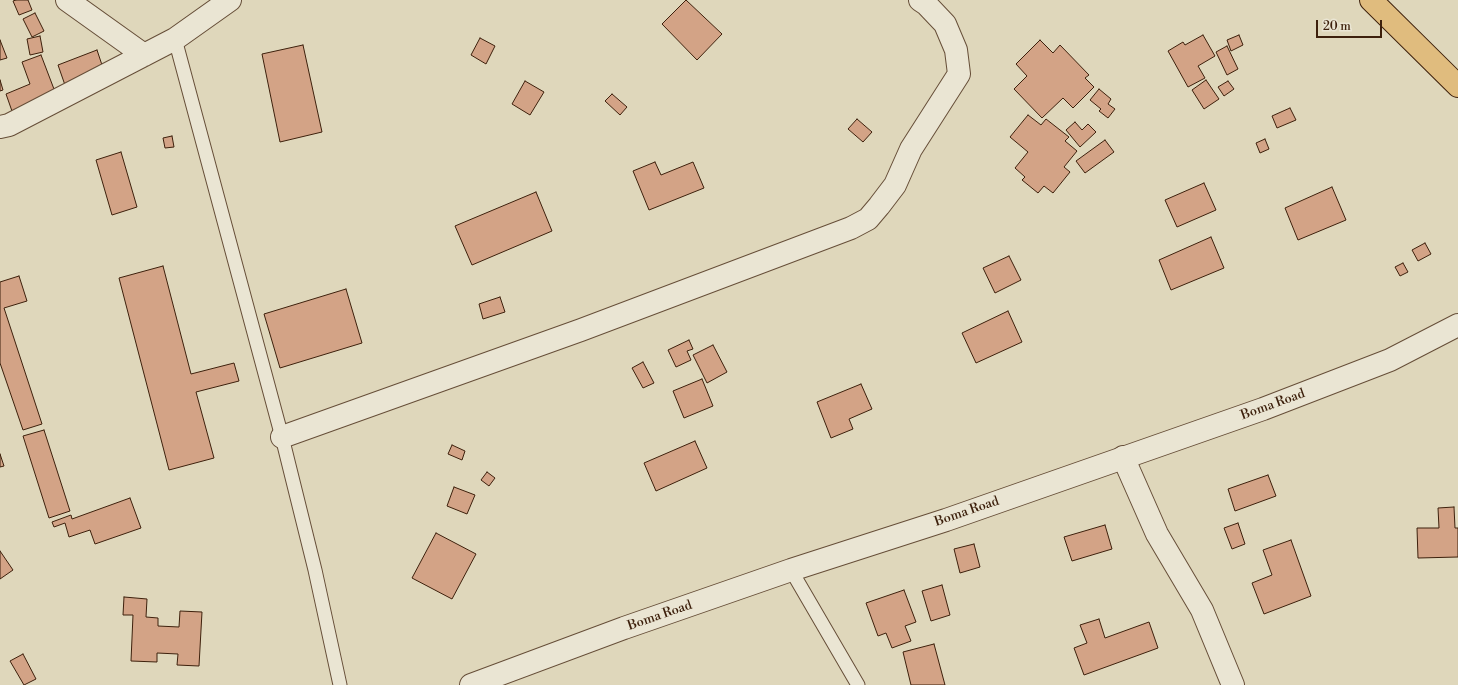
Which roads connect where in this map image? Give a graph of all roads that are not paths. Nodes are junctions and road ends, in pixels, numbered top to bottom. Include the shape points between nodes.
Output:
1 (67, 0) edge
2 (230, 0) edge
3 (920, 0) edge
4 (1371, 0) edge
5 (175, 39) junction
6 (144, 55) junction
7 (1458, 86) edge
8 (0, 127) edge
9 (1458, 325) edge
10 (282, 437) junction
11 (1123, 457) junction
12 (791, 570) junction
13 (340, 685) edge
14 (471, 685) edge
15 (858, 685) edge
16 (1233, 685) edge

1 - 6 street
2 - 5 street
3 - 10 street via 945,24 956,50 959,74 911,149 895,185 868,219 851,228 588,328
4 - 7 highway
5 - 6 street
5 - 10 lane
6 - 8 street via 9,125
9 - 11 street, Boma Road via 1390,360 1263,409
10 - 13 lane
11 - 12 street, Boma Road via 946,520
11 - 16 street via 1157,534 1202,610
12 - 14 street, Boma Road
12 - 15 lane

